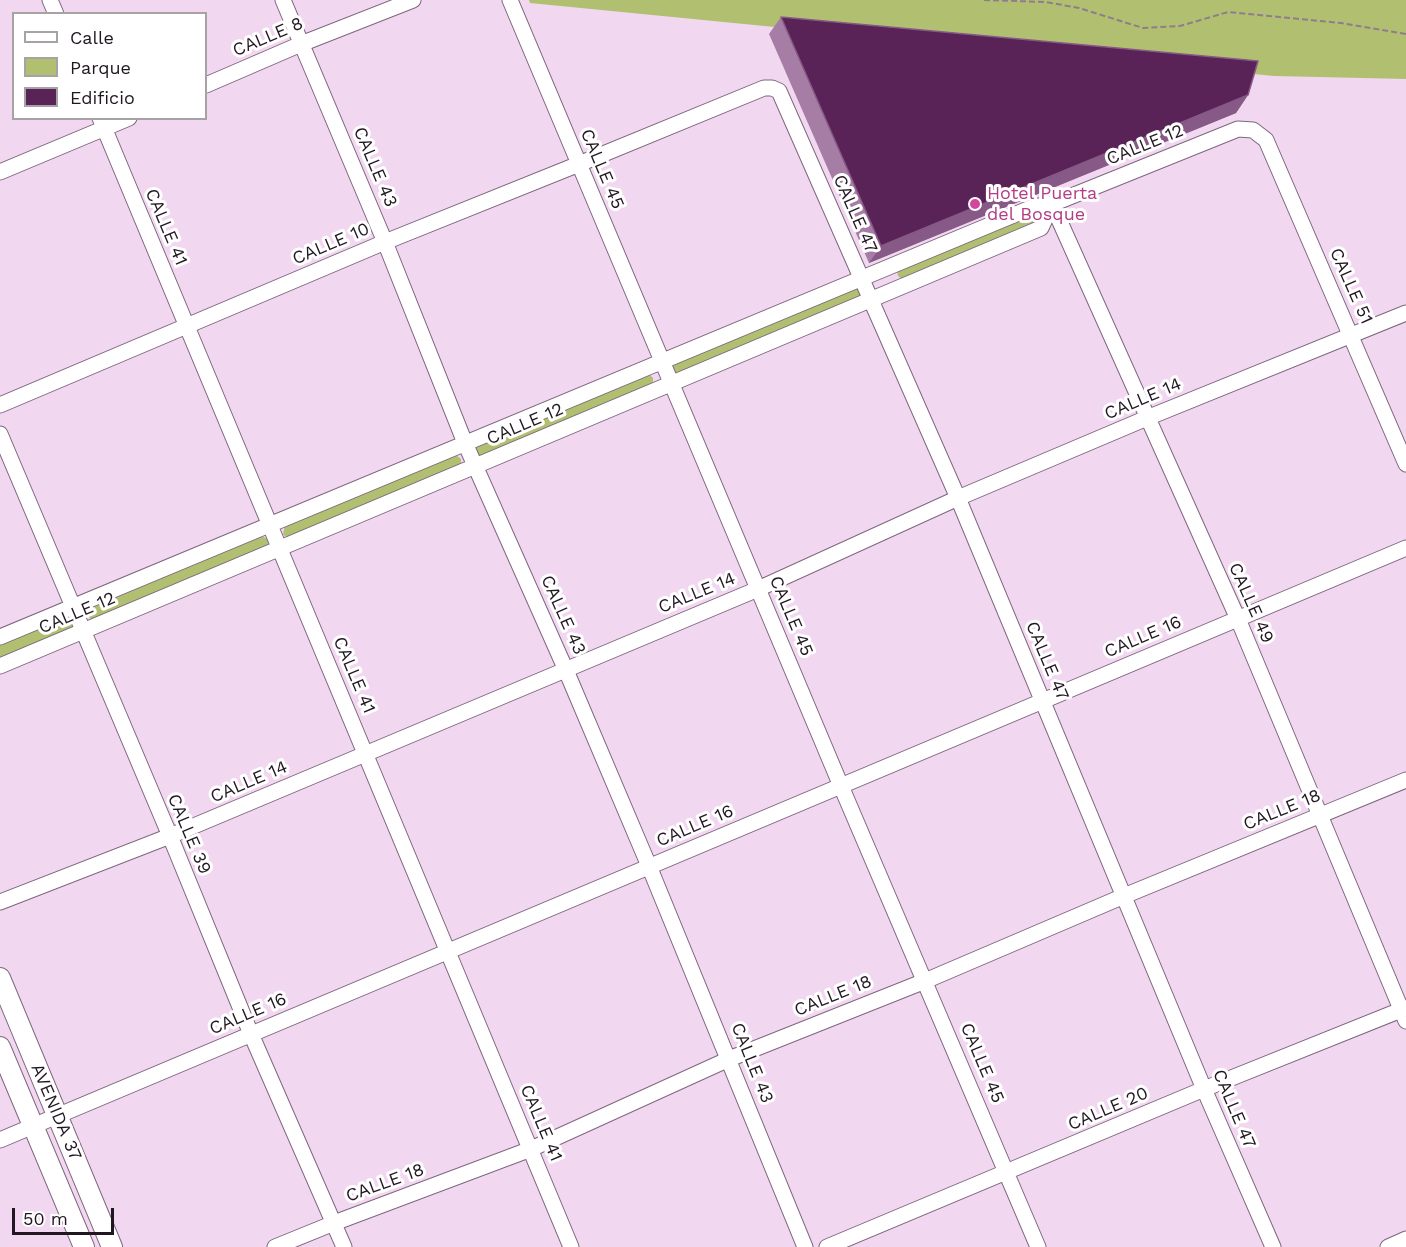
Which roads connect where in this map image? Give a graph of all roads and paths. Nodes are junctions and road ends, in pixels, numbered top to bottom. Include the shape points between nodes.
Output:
1 (283, 0) edge
2 (413, 0) edge
3 (510, 0) edge
4 (984, 0) edge
5 (1406, 34) edge
6 (301, 44) junction
7 (207, 85) edge
8 (779, 91) joint
9 (120, 120) edge
10 (102, 124) edge
11 (1253, 130) joint
12 (579, 165) junction
13 (0, 172) edge
14 (1052, 204) junction
15 (385, 242) junction
16 (862, 278) junction
17 (871, 299) junction
18 (1406, 313) edge
19 (188, 327) junction
20 (1351, 334) junction
21 (662, 361) junction
22 (672, 383) junction
23 (0, 405) edge
24 (1147, 418) junction
25 (0, 434) edge
26 (465, 443) junction
27 (1406, 465) edge
28 (475, 466) junction
29 (958, 498) junction
30 (270, 525) junction
31 (280, 548) junction
32 (1406, 548) edge
33 (758, 589) junction
34 (73, 607) junction
35 (1238, 619) junction
36 (83, 631) junction
37 (0, 637) edge
38 (0, 666) edge
39 (565, 668) junction
40 (1042, 701) junction
41 (366, 754) junction
42 (1406, 780) edge
43 (841, 786) junction
44 (1319, 815) junction
45 (170, 836) junction
46 (649, 866) junction
47 (1124, 896) junction
48 (0, 902) edge
49 (446, 952) junction
50 (0, 978) edge
51 (925, 981) junction
52 (1404, 1013) edge
53 (251, 1034) junction
54 (0, 1047) edge
55 (729, 1059) junction
56 (1204, 1089) junction
57 (57, 1116) junction
58 (33, 1126) junction
59 (0, 1140) edge
60 (531, 1149) junction
61 (1007, 1173) junction
62 (334, 1223) junction
63 (1406, 1239) edge
64 (84, 1247) edge
65 (112, 1247) edge
66 (275, 1247) edge
67 (344, 1247) edge
68 (571, 1247) edge
69 (806, 1247) edge
70 (826, 1247) edge
71 (1038, 1247) edge
72 (1274, 1247) edge
73 (1388, 1247) edge

1 - 6 street, CALLE 43
2 - 6 street, CALLE 8
3 - 12 street, CALLE 45
4 - 5 path via 1046,2 1143,28 1179,26 1228,12
6 - 7 street, CALLE 8
6 - 15 street, CALLE 43
8 - 12 street, CALLE 10 via 764,88
8 - 16 street, CALLE 47
9 - 10 street
10 - 13 street
10 - 19 street, CALLE 41
11 - 14 street, CALLE 12 via 1238,129
11 - 20 street, CALLE 51 via 1266,140
12 - 15 street, CALLE 10
12 - 21 street, CALLE 45
14 - 16 street, CALLE 12 via 1033,207
14 - 17 street, CALLE 12 via 1041,228
14 - 24 street, CALLE 49
15 - 19 street, CALLE 10
15 - 26 street, CALLE 43
16 - 17 street, CALLE 47
16 - 21 street, CALLE 12
17 - 22 street, CALLE 12
17 - 29 street, CALLE 47
18 - 20 street, CALLE 14
19 - 23 street, CALLE 10
19 - 30 street, CALLE 41
20 - 24 street, CALLE 14
20 - 27 street, CALLE 51
21 - 22 street, CALLE 45
21 - 26 street, CALLE 12
22 - 28 street, CALLE 12
22 - 33 street, CALLE 45
24 - 29 street, CALLE 14
24 - 35 street, CALLE 49
25 - 34 street, CALLE 39
26 - 28 street, CALLE 43
26 - 30 street, CALLE 12
28 - 31 street, CALLE 12
28 - 39 street, CALLE 43
29 - 33 street, CALLE 14
29 - 40 street, CALLE 47
30 - 31 street, CALLE 41
30 - 34 street, CALLE 12
31 - 36 street, CALLE 12
31 - 41 street, CALLE 41
32 - 35 street, CALLE 16
33 - 39 street, CALLE 14
33 - 43 street, CALLE 45
34 - 36 street, CALLE 39
34 - 37 street, CALLE 12
35 - 40 street, CALLE 16
35 - 44 street, CALLE 49
36 - 38 street, CALLE 12
36 - 45 street, CALLE 39
39 - 41 street, CALLE 14
39 - 46 street, CALLE 43
40 - 43 street, CALLE 16
40 - 47 street, CALLE 47
41 - 45 street, CALLE 14
41 - 49 street, CALLE 41
42 - 44 street, CALLE 18
43 - 46 street, CALLE 16
43 - 51 street, CALLE 45
44 - 47 street, CALLE 18
44 - 52 street, CALLE 49
45 - 48 street, CALLE 14
45 - 53 street, CALLE 39
46 - 49 street, CALLE 16
46 - 55 street, CALLE 43
47 - 51 street, CALLE 18
47 - 56 street, CALLE 47
49 - 53 street, CALLE 16
49 - 60 street, CALLE 41
50 - 57 main road, AVENIDA 37
51 - 55 street, CALLE 18
51 - 61 street, CALLE 45
52 - 56 street, CALLE 20
53 - 57 street, CALLE 16
53 - 62 street, CALLE 39
54 - 58 main road, AVENIDA 37
55 - 60 street, CALLE 18
55 - 69 street, CALLE 43
56 - 61 street, CALLE 20
56 - 72 street, CALLE 47
57 - 58 street, CALLE 16
57 - 65 main road, AVENIDA 37
58 - 59 street, CALLE 16
58 - 64 main road, AVENIDA 37
60 - 62 street, CALLE 18
60 - 68 street, CALLE 41
61 - 70 street, CALLE 20
61 - 71 street, CALLE 45
62 - 66 street, CALLE 18
62 - 67 street, CALLE 39
63 - 73 street

